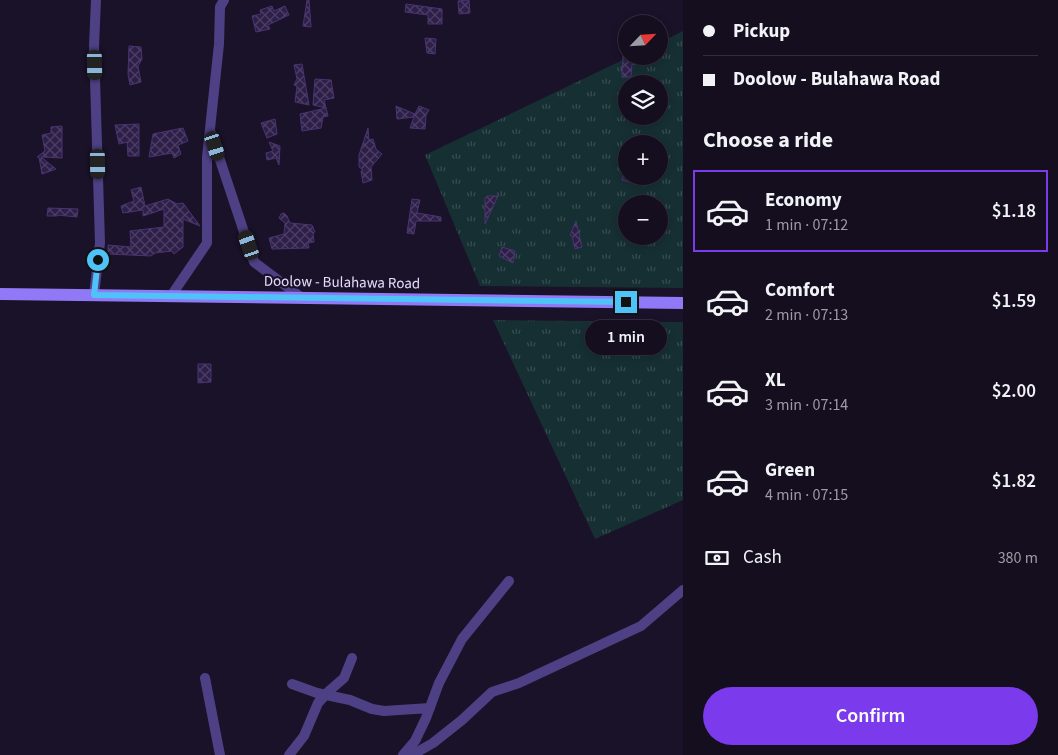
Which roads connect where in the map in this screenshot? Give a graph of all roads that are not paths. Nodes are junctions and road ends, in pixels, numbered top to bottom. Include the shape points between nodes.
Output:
1 (96, 0) edge
2 (221, 2) edge
3 (209, 129) junction
4 (0, 294) edge
5 (94, 295) junction
6 (171, 296) junction
7 (302, 298) junction
8 (683, 303) edge
9 (509, 581) dead end
10 (683, 590) edge
11 (352, 658) dead end
12 (205, 678) dead end
13 (292, 684) dead end
14 (326, 695) junction
15 (430, 708) junction
16 (220, 755) edge
17 (289, 755) edge
18 (403, 755) edge
19 (412, 755) edge

1 - 5 street via 94,46 100,243
2 - 3 street
3 - 6 street via 206,243
3 - 7 street via 254,262
4 - 5 main road, Doolow - Bulahawa Road
5 - 6 main road, Doolow - Bulahawa Road
6 - 7 main road, Doolow - Bulahawa Road
7 - 8 main road, Doolow - Bulahawa Road
9 - 15 street via 462,639
10 - 19 street via 641,626 519,683 492,692 433,743
11 - 14 street via 344,678
12 - 16 street
13 - 14 street
14 - 15 street via 384,711
14 - 17 street via 318,703 304,736
15 - 18 street via 415,740

